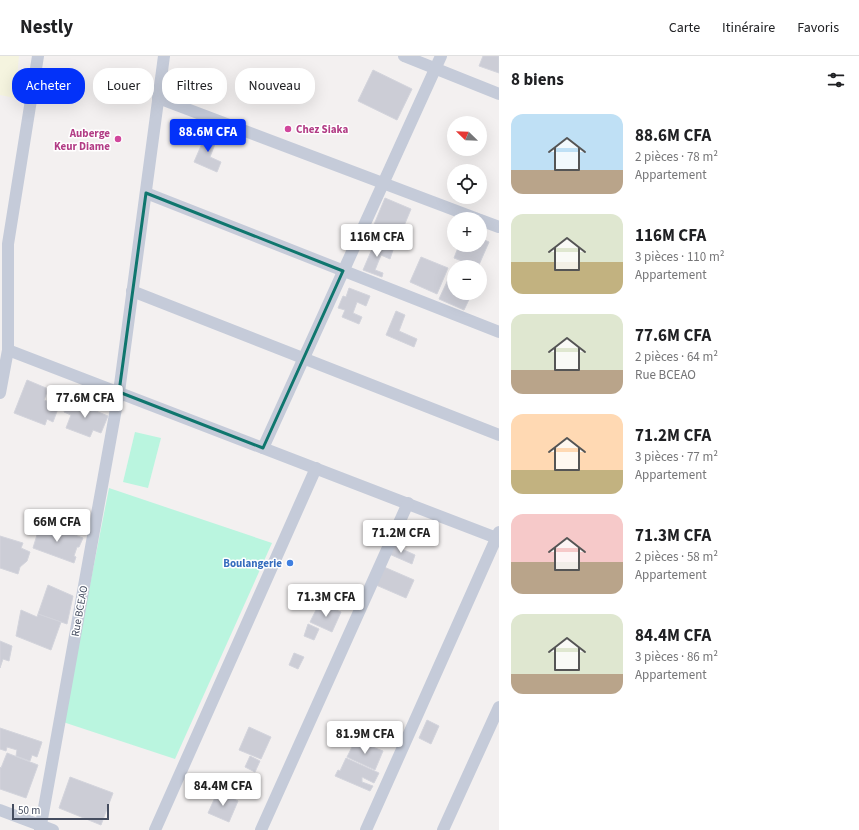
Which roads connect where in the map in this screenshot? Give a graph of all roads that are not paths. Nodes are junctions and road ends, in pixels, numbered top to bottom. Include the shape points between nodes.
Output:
1 (38, 56) edge
2 (164, 56) edge
3 (404, 56) edge
4 (441, 56) edge
5 (435, 69) junction
6 (499, 94) edge
7 (158, 98) junction
8 (383, 183) junction
9 (146, 193) junction
10 (460, 212) edge
11 (487, 222) edge
12 (499, 227) edge
13 (344, 271) junction
14 (132, 290) junction
15 (499, 332) edge
16 (8, 350) junction
17 (304, 358) junction
18 (119, 392) junction
19 (0, 393) edge
20 (499, 435) edge
21 (263, 448) junction
22 (316, 468) junction
23 (408, 504) junction
24 (498, 536) edge
25 (499, 707) edge
26 (0, 810) edge
27 (40, 828) edge
28 (53, 830) edge
29 (155, 830) edge
30 (261, 830) edge
31 (366, 830) edge
32 (443, 830) edge

1 - 16 street via 8,244
2 - 7 street, Rue BCEAO
3 - 5 street
4 - 5 street
5 - 6 street
5 - 8 street
7 - 8 street
7 - 9 street, Rue BCEAO
8 - 10 street
8 - 13 street
9 - 13 street
9 - 14 street, Rue BCEAO
11 - 12 street
13 - 15 street
13 - 17 street
14 - 17 street
14 - 18 street, Rue BCEAO
16 - 18 street
16 - 19 street
17 - 20 street
17 - 21 street
18 - 21 street
18 - 27 street, Rue BCEAO
21 - 22 street
22 - 23 street
22 - 29 street
23 - 24 street
23 - 30 street
24 - 31 street
25 - 32 street
26 - 27 street
27 - 28 street

